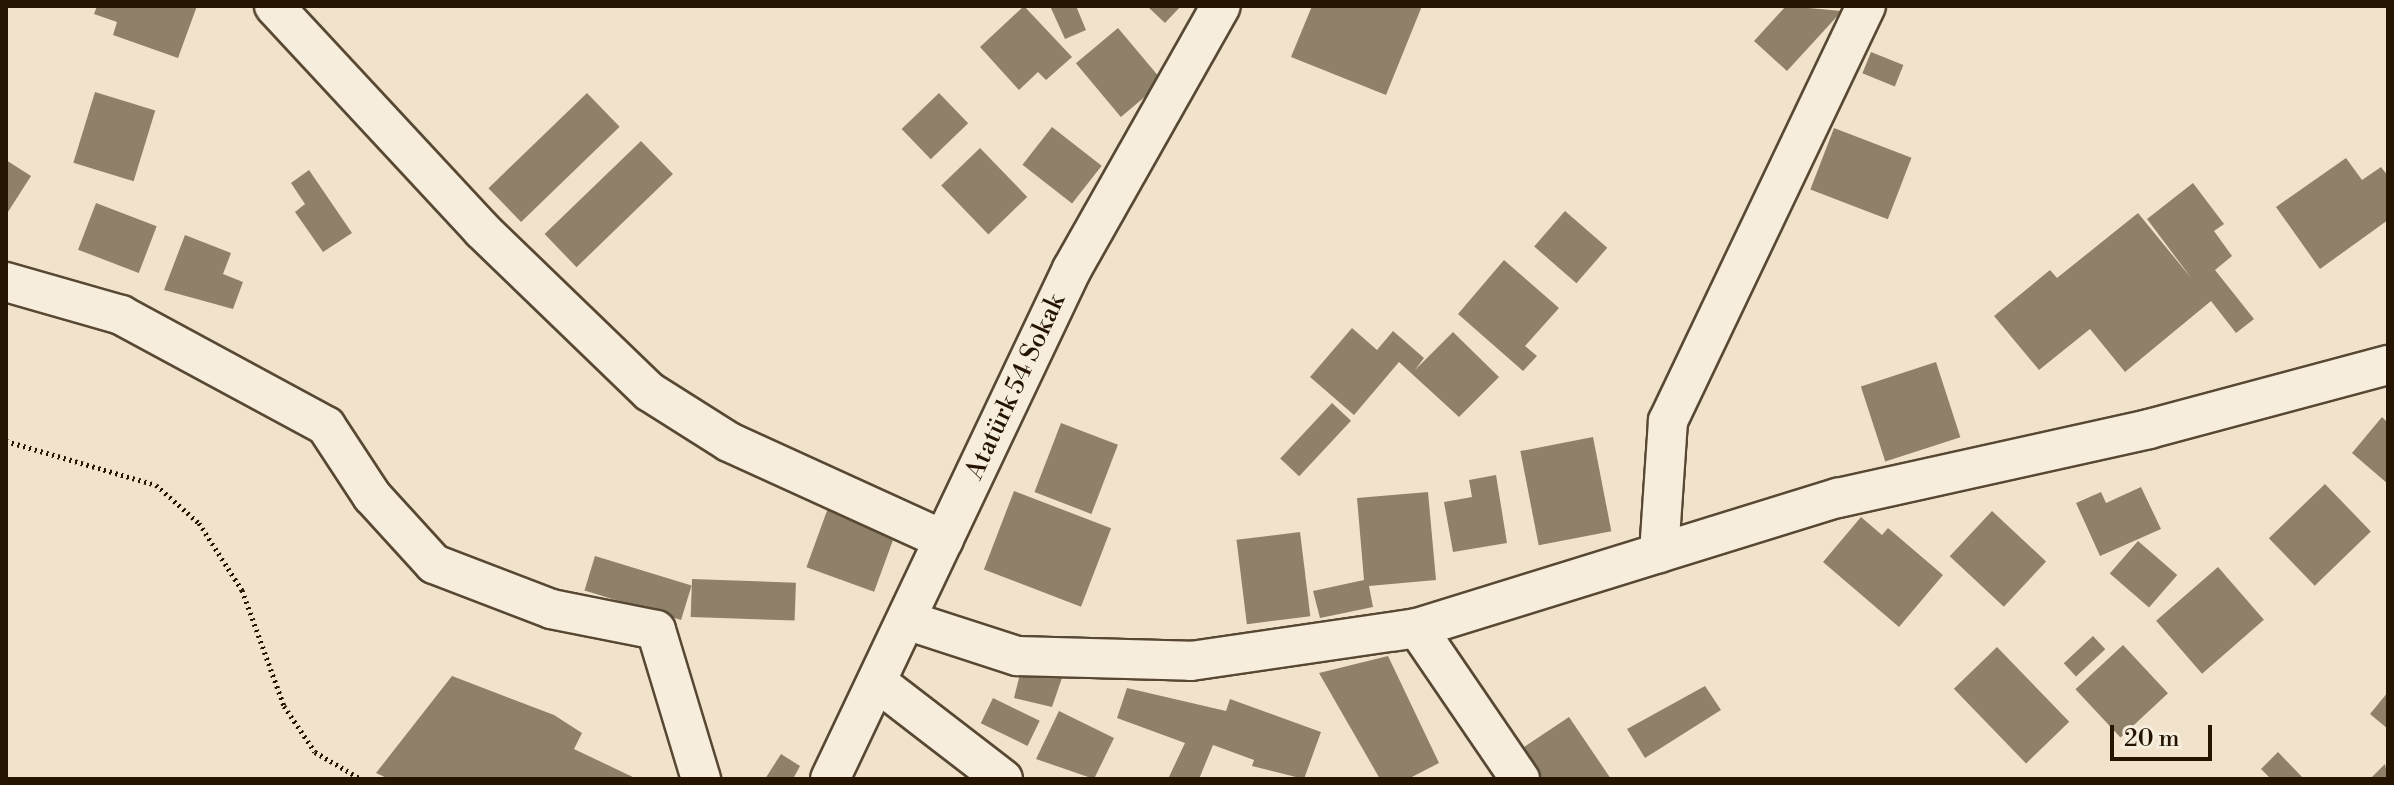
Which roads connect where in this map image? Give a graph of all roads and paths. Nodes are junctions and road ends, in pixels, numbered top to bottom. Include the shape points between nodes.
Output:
1 (274, 6) edge
2 (1221, 6) edge
3 (1866, 6) edge
4 (6, 282) edge
5 (2388, 365) edge
6 (6, 441) edge
7 (944, 540) junction
8 (1659, 553) junction
9 (906, 620) junction
10 (1417, 628) junction
11 (877, 682) junction
12 (361, 779) edge
13 (701, 779) edge
14 (830, 779) edge
15 (1003, 779) edge
16 (1520, 779) edge

1 - 7 street via 482,230 650,392 729,442
2 - 7 street, Atatürk 54 Sokak via 1072,269
3 - 8 street via 1668,421
4 - 13 street via 121,315 326,426 372,496 434,564 551,609 656,630
5 - 8 street via 2149,429 1838,498
6 - 12 path via 156,485 199,523 242,590 284,706 315,752
7 - 9 street, Atatürk 54 Sokak
8 - 10 street
9 - 10 street via 1017,656 1191,661
9 - 11 street, Atatürk 54 Sokak
10 - 16 street
11 - 14 street, Atatürk 54 Sokak
11 - 15 street

